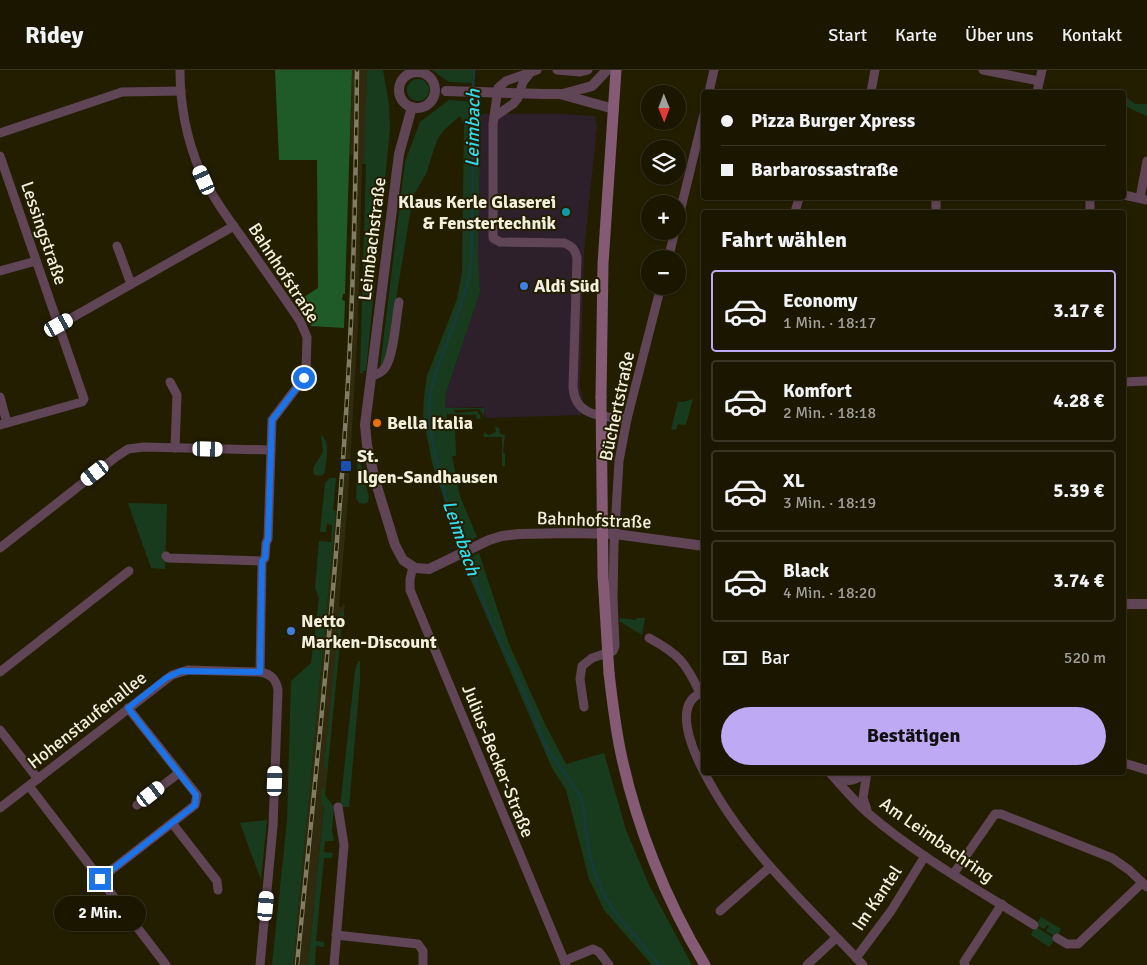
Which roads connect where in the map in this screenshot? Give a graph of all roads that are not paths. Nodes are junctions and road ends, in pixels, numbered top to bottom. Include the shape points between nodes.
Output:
1 (180, 70) edge
2 (557, 70) edge
3 (588, 70) edge
4 (607, 70) edge
5 (616, 70) edge
6 (714, 70) edge
7 (876, 70) edge
8 (983, 70) edge
9 (1042, 70) edge
10 (534, 71) edge
11 (405, 73) edge
12 (1039, 81) junction
13 (709, 90) edge
14 (871, 90) edge
15 (1037, 90) edge
16 (180, 91) junction
17 (441, 91) junction
18 (560, 94) junction
19 (412, 107) junction
20 (614, 109) junction
21 (494, 117) junction
22 (701, 126) edge
23 (0, 133) edge
24 (0, 156) edge
25 (1147, 161) edge
26 (684, 195) edge
27 (1126, 195) edge
28 (1144, 199) edge
29 (234, 226) junction
30 (117, 246) dead end
31 (36, 261) junction
32 (0, 271) edge
33 (131, 284) junction
34 (660, 295) edge
35 (399, 302) dead end
36 (59, 325) junction
37 (372, 376) junction
38 (1147, 381) edge
39 (170, 382) dead end
40 (1126, 382) edge
41 (0, 397) edge
42 (627, 419) junction
43 (4, 424) edge
44 (175, 448) junction
45 (271, 450) junction
46 (615, 534) junction
47 (701, 546) edge
48 (0, 548) edge
49 (166, 556) dead end
50 (262, 561) junction
51 (413, 568) junction
52 (129, 571) dead end
53 (1126, 604) edge
54 (1147, 604) edge
55 (649, 638) dead end
56 (0, 672) edge
57 (260, 672) junction
58 (701, 691) edge
59 (701, 694) edge
60 (584, 707) dead end
61 (128, 708) junction
62 (0, 730) edge
63 (1126, 764) edge
64 (701, 765) edge
65 (1147, 770) edge
66 (179, 773) junction
67 (706, 775) edge
68 (832, 775) edge
69 (862, 775) edge
70 (866, 775) edge
71 (38, 779) junction
72 (29, 786) junction
73 (138, 805) dead end
74 (338, 807) dead end
75 (0, 808) edge
76 (868, 813) junction
77 (172, 823) junction
78 (925, 856) junction
79 (770, 867) junction
80 (954, 873) junction
81 (100, 879) junction
82 (1145, 885) edge
83 (218, 890) dead end
84 (1002, 904) junction
85 (720, 911) dead end
86 (1034, 925) dead end
87 (336, 935) junction
88 (836, 938) junction
89 (1057, 938) dead end
90 (856, 958) junction
91 (565, 963) edge
92 (166, 965) edge
93 (260, 965) edge
94 (334, 965) edge
95 (423, 965) edge
96 (609, 965) edge
97 (705, 965) edge
98 (807, 965) edge
99 (863, 965) edge
100 (964, 965) edge

1 - 16 street, Bahnhofstraße
2 - 3 street
4 - 18 street via 592,86
5 - 20 main road
6 - 13 street
7 - 14 street
8 - 12 street
9 - 12 street
10 - 21 street via 523,82 513,104
10 - 21 street via 502,83 498,88
11 - 17 street via 426,74
11 - 19 street via 400,93 404,102
12 - 15 street
16 - 23 street via 122,92
16 - 29 street, Bahnhofstraße via 197,162 209,189
17 - 18 street, bridge
17 - 19 street via 428,105
18 - 20 street
19 - 37 street, Leimbachstraße via 399,154
20 - 97 main road, bridge via 604,264 601,397 602,576 609,674 620,748 646,845 684,928
21 - 42 street via 493,238 500,242 564,243 572,246 577,258 574,395 586,411
22 - 26 street
24 - 31 street, Lessingstraße
25 - 28 street
27 - 28 street
29 - 33 street
29 - 45 street, Bahnhofstraße via 300,321 307,337 306,375 272,420
30 - 33 street
31 - 32 street
31 - 36 street, Lessingstraße
33 - 36 street
34 - 42 street, Büchertstraße
35 - 37 street, Leimbachstraße via 387,364 381,373
36 - 43 street, Lessingstraße via 84,400
37 - 51 street, Leimbachstraße via 365,425 367,445 397,549
38 - 40 street
39 - 44 street via 177,395
41 - 43 street
42 - 46 street, Büchertstraße
44 - 45 street
44 - 48 street via 138,447 125,451
45 - 50 street, Bahnhofstraße via 268,539
46 - 47 street, Bahnhofstraße
46 - 51 street, Bahnhofstraße via 502,536 429,569
46 - 60 street, Büchertstraße via 615,646 613,651 592,658 582,666 580,680
49 - 50 street
50 - 57 street, Bahnhofstraße
51 - 91 street, Julius-Becker-Straße via 410,590
52 - 56 street
53 - 54 street
55 - 58 street via 680,658
57 - 61 street, Hohenstaufenallee via 181,671 166,678
57 - 93 street via 274,679 278,690 274,818
59 - 64 street via 692,700 686,720 689,737
61 - 66 street
61 - 71 street, Hohenstaufenallee
62 - 71 street
63 - 65 street
66 - 73 street
66 - 77 street via 196,795 196,800 195,805
67 - 79 street via 737,825
68 - 69 street via 845,781
68 - 76 street, Am Leimbachring
70 - 76 street via 863,798
71 - 72 street, Hohenstaufenallee
72 - 75 street, Hohenstaufenallee
72 - 81 street
74 - 87 street via 344,844
76 - 78 street, Am Leimbachring
77 - 81 street
77 - 83 street via 217,881
78 - 80 street, Am Leimbachring
78 - 90 street, Im Kantel via 891,911
79 - 85 street
79 - 88 street
80 - 82 street via 995,814 1001,814 1112,858
80 - 84 street, Am Leimbachring
81 - 92 street
82 - 89 street via 1078,944 1067,944
84 - 86 street, Am Leimbachring
84 - 100 street
87 - 94 street
87 - 95 street via 418,944 423,951
88 - 90 street
88 - 98 street
90 - 99 street
91 - 96 street via 593,949

